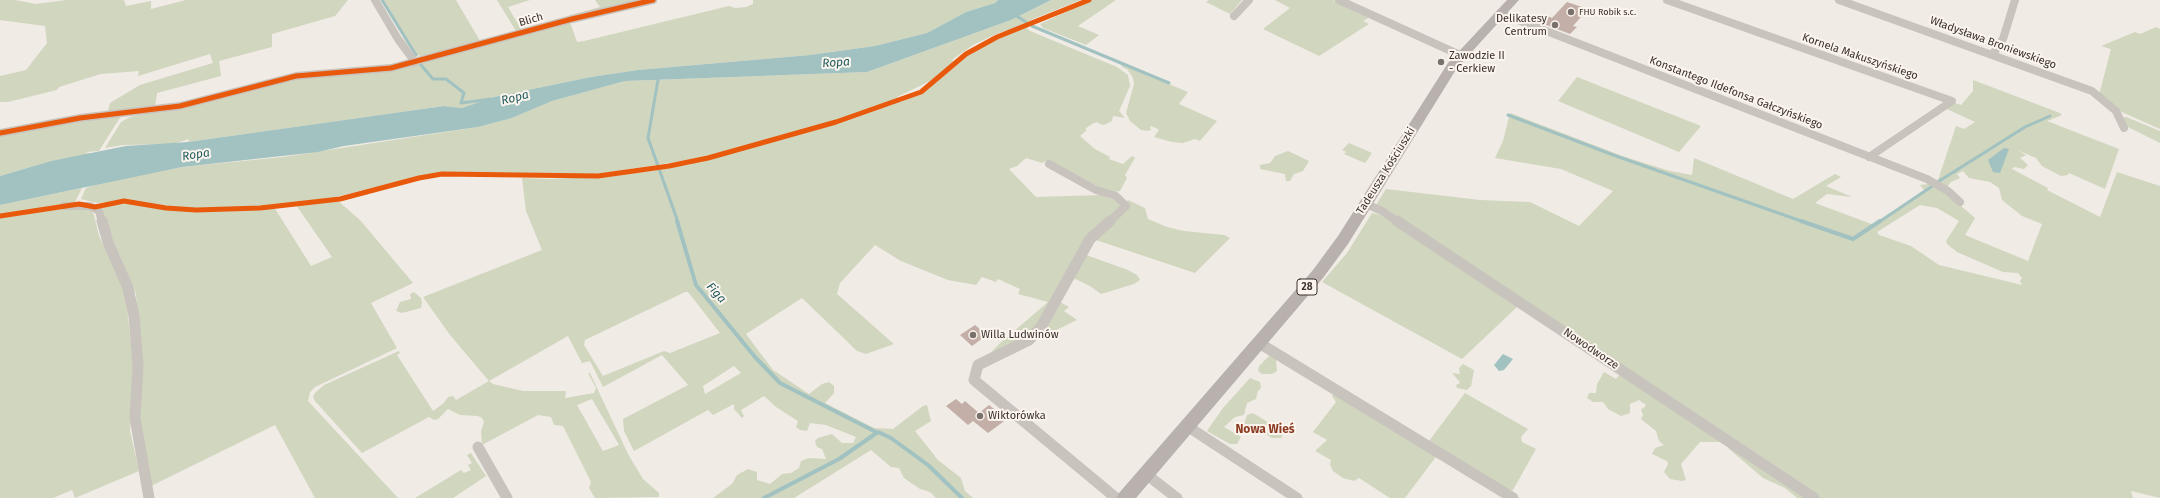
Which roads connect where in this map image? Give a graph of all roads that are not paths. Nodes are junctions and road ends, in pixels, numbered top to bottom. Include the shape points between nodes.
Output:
1 (375, 0) edge
2 (654, 0) edge
3 (1249, 0) edge
4 (1339, 0) edge
5 (1513, 0) edge
6 (1667, 0) edge
7 (1839, 0) edge
8 (2015, 0) edge
9 (1500, 13) junction
10 (1234, 16) dead end
11 (1993, 54) junction
12 (1460, 55) junction
13 (415, 62) junction
14 (2124, 128) dead end
15 (0, 133) edge
16 (1869, 157) junction
17 (1049, 164) dead end
18 (1960, 202) dead end
19 (1366, 204) junction
20 (64, 206) dead end
21 (1259, 343) junction
22 (1187, 426) junction
23 (478, 447) dead end
24 (1146, 474) junction
25 (149, 498) edge
26 (507, 498) edge
27 (1116, 498) edge
28 (1125, 498) edge
29 (1177, 498) edge
30 (1298, 498) edge
31 (1514, 498) edge
32 (1814, 498) edge

1 - 13 street
2 - 13 street, Blich via 572,19
3 - 10 street
4 - 12 street via 1417,38
5 - 9 main road, Tadeusza Kościuszki / 28
6 - 16 street, Kornela Makuszyńskiego via 1952,101
7 - 11 street, Władysława Broniewskiego
8 - 11 street via 2003,39
9 - 12 main road, Tadeusza Kościuszki / 28
9 - 16 street, Konstantego Ildefonsa Gałczyńskiego
11 - 14 street, Władysława Broniewskiego via 2092,91 2116,111
12 - 19 main road, Tadeusza Kościuszki / 28
13 - 15 street, Blich via 375,70 296,76 180,106 80,118
16 - 18 street, Konstantego Ildefonsa Gałczyńskiego via 1927,179 1948,191
17 - 27 street via 1096,190 1116,196 1126,206 1090,239 1042,327 1028,340 978,365 974,380
19 - 21 main road, Tadeusza Kościuszki / 28 via 1318,274
19 - 32 street, Nowodworze via 1382,211
20 - 25 street via 90,206 99,211 108,242 128,288 134,316 138,366 135,418
21 - 22 main road, Tadeusza Kościuszki / 28
21 - 31 street
22 - 24 main road, Tadeusza Kościuszki / 28
22 - 30 street
23 - 26 street
24 - 28 main road, Tadeusza Kościuszki / 28
24 - 29 street

